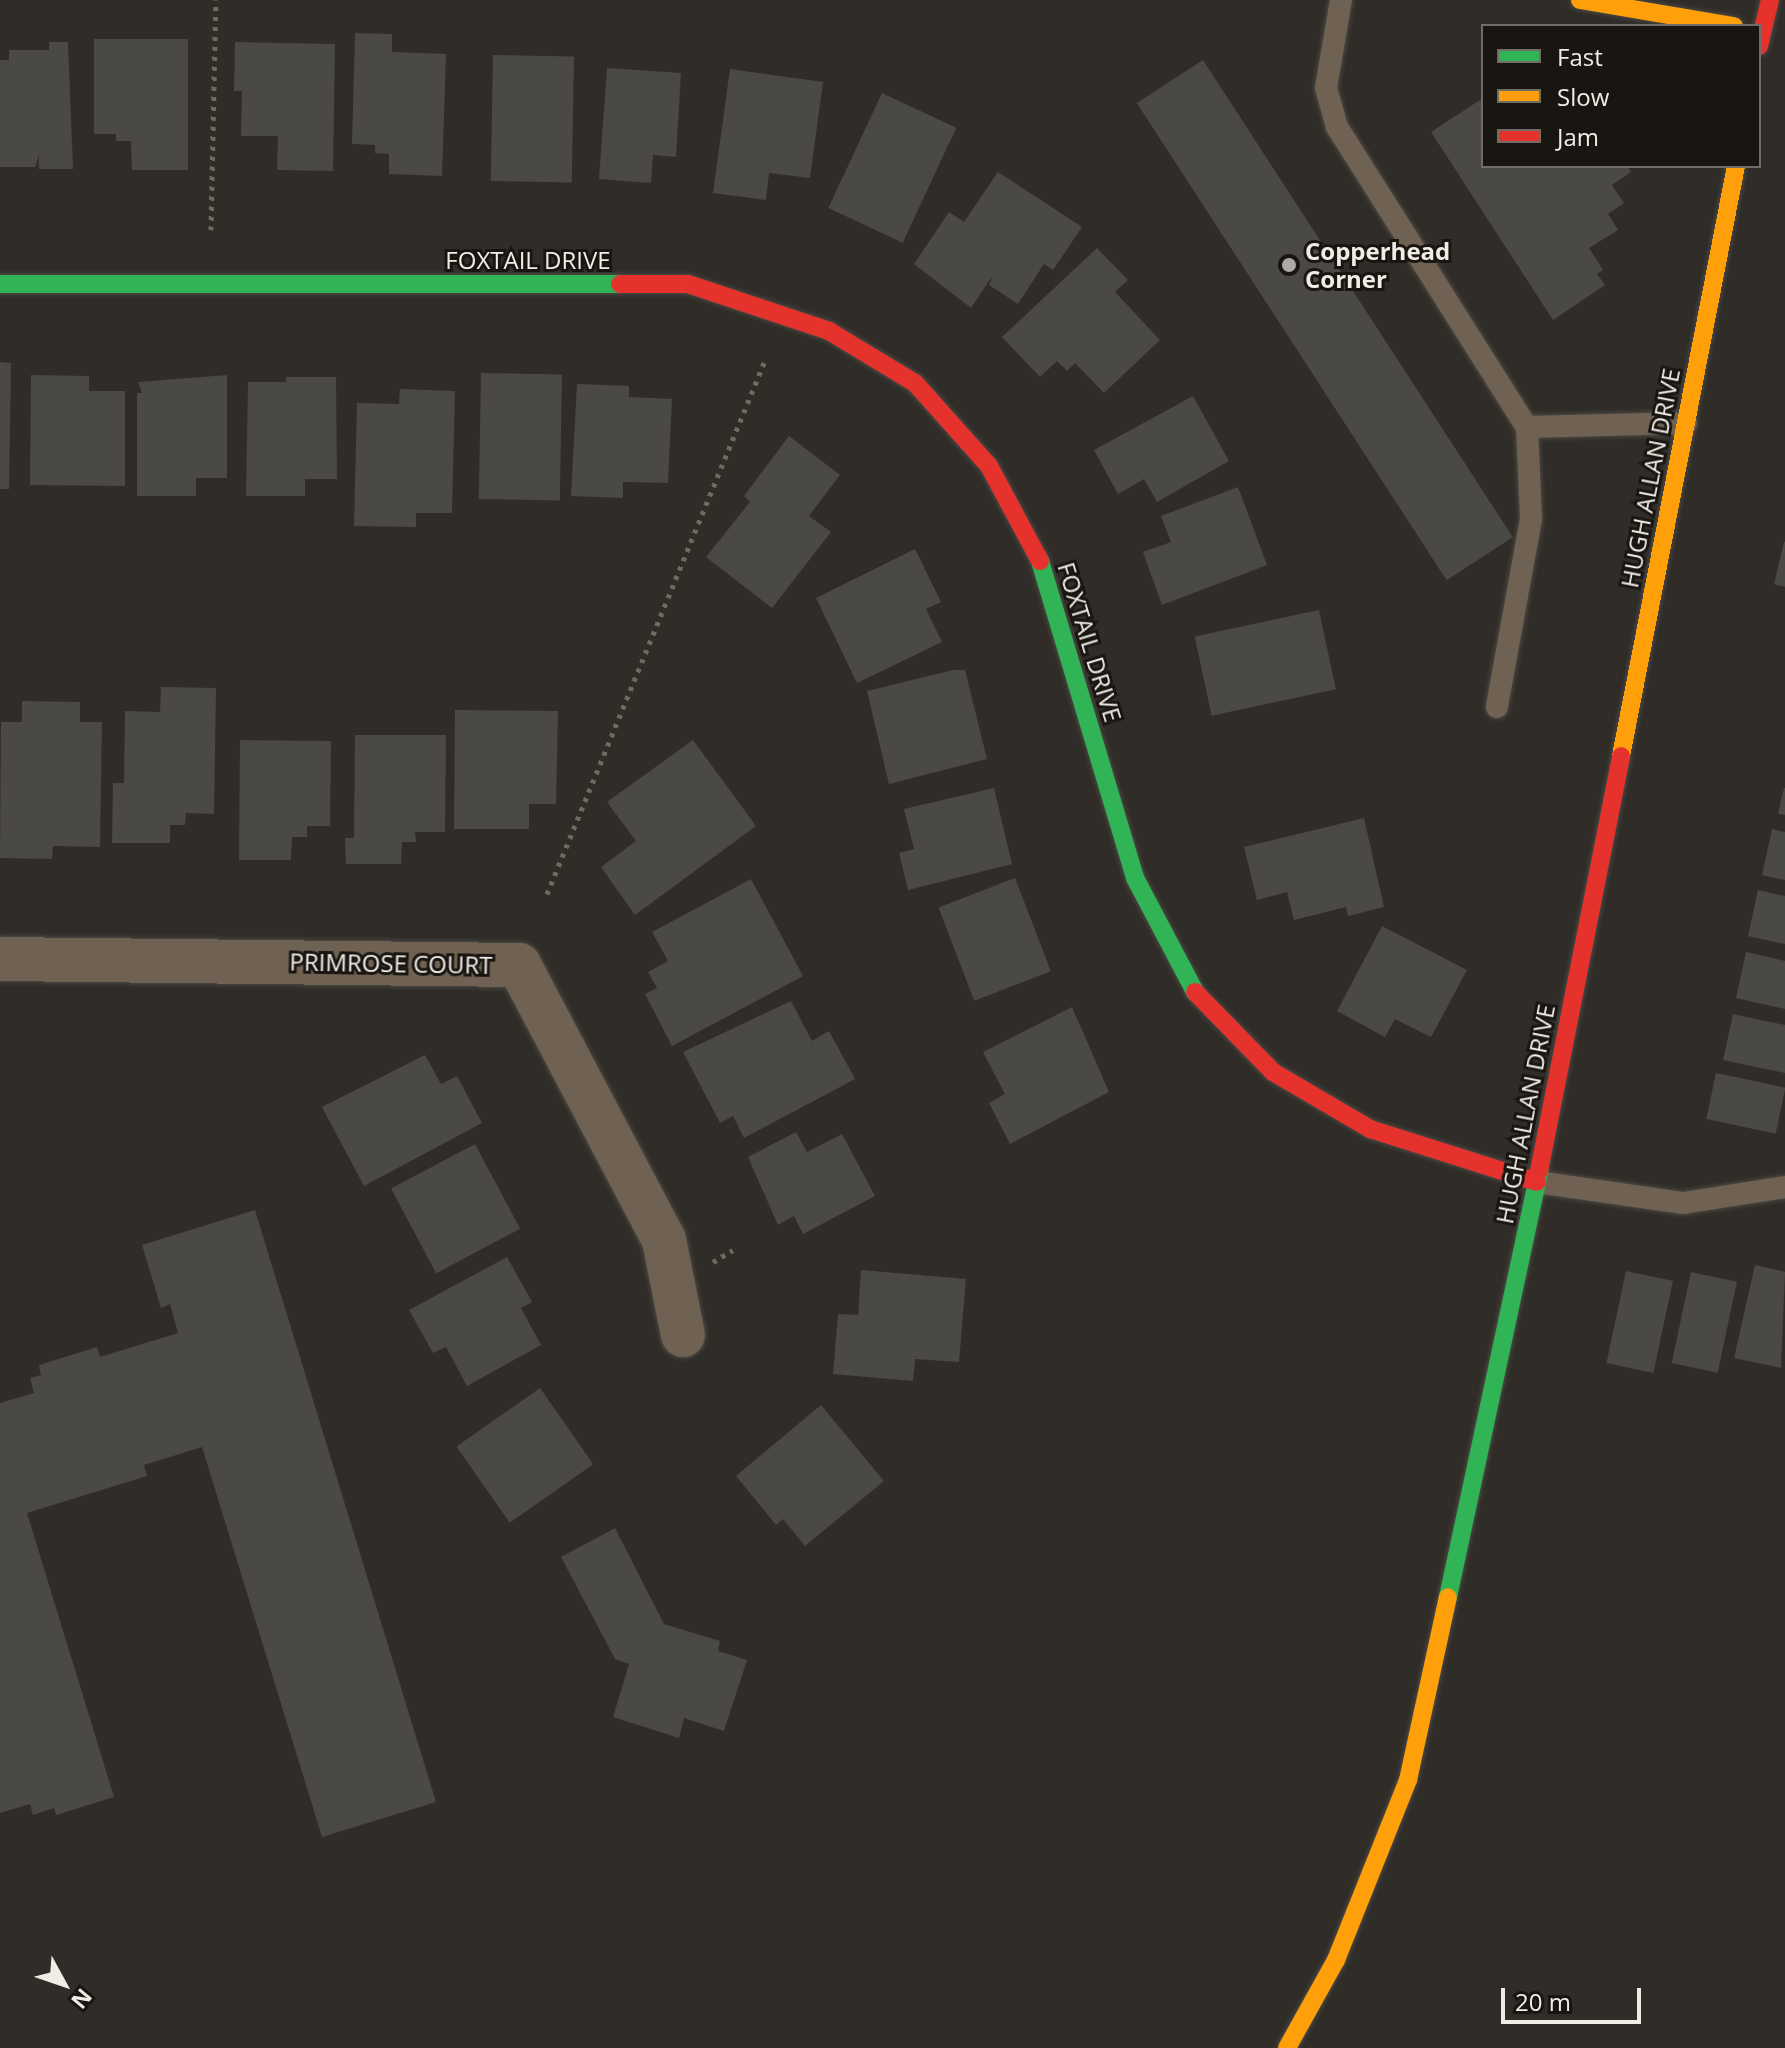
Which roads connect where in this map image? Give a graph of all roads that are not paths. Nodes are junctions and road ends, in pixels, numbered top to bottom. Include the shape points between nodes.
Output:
1 (1341, 0) edge
2 (1580, 0) edge
3 (1770, 0) edge
4 (1722, 24) edge
5 (1761, 32) edge
6 (1785, 35) edge
7 (1761, 36) edge
8 (1736, 168) edge
9 (0, 284) edge
10 (1686, 423) junction
11 (1527, 427) junction
12 (1497, 707) dead end
13 (0, 959) edge
14 (1537, 1182) junction
15 (1785, 1187) edge
16 (683, 1335) dead end
17 (1287, 2048) edge

1 - 11 lane via 1326,88 1337,127
2 - 4 street
3 - 5 street
6 - 7 street
8 - 10 street, HUGH ALLAN DRIVE
9 - 14 street, FOXTAIL DRIVE via 688,284 829,331 915,383 989,466 1049,577 1135,878 1191,988 1273,1072 1370,1129
10 - 11 lane
10 - 14 street, HUGH ALLAN DRIVE
11 - 12 lane via 1531,519 1517,619
13 - 16 street, PRIMROSE COURT via 519,965 664,1240
14 - 15 lane via 1683,1203
14 - 17 street, HUGH ALLAN DRIVE via 1408,1780 1336,1960

